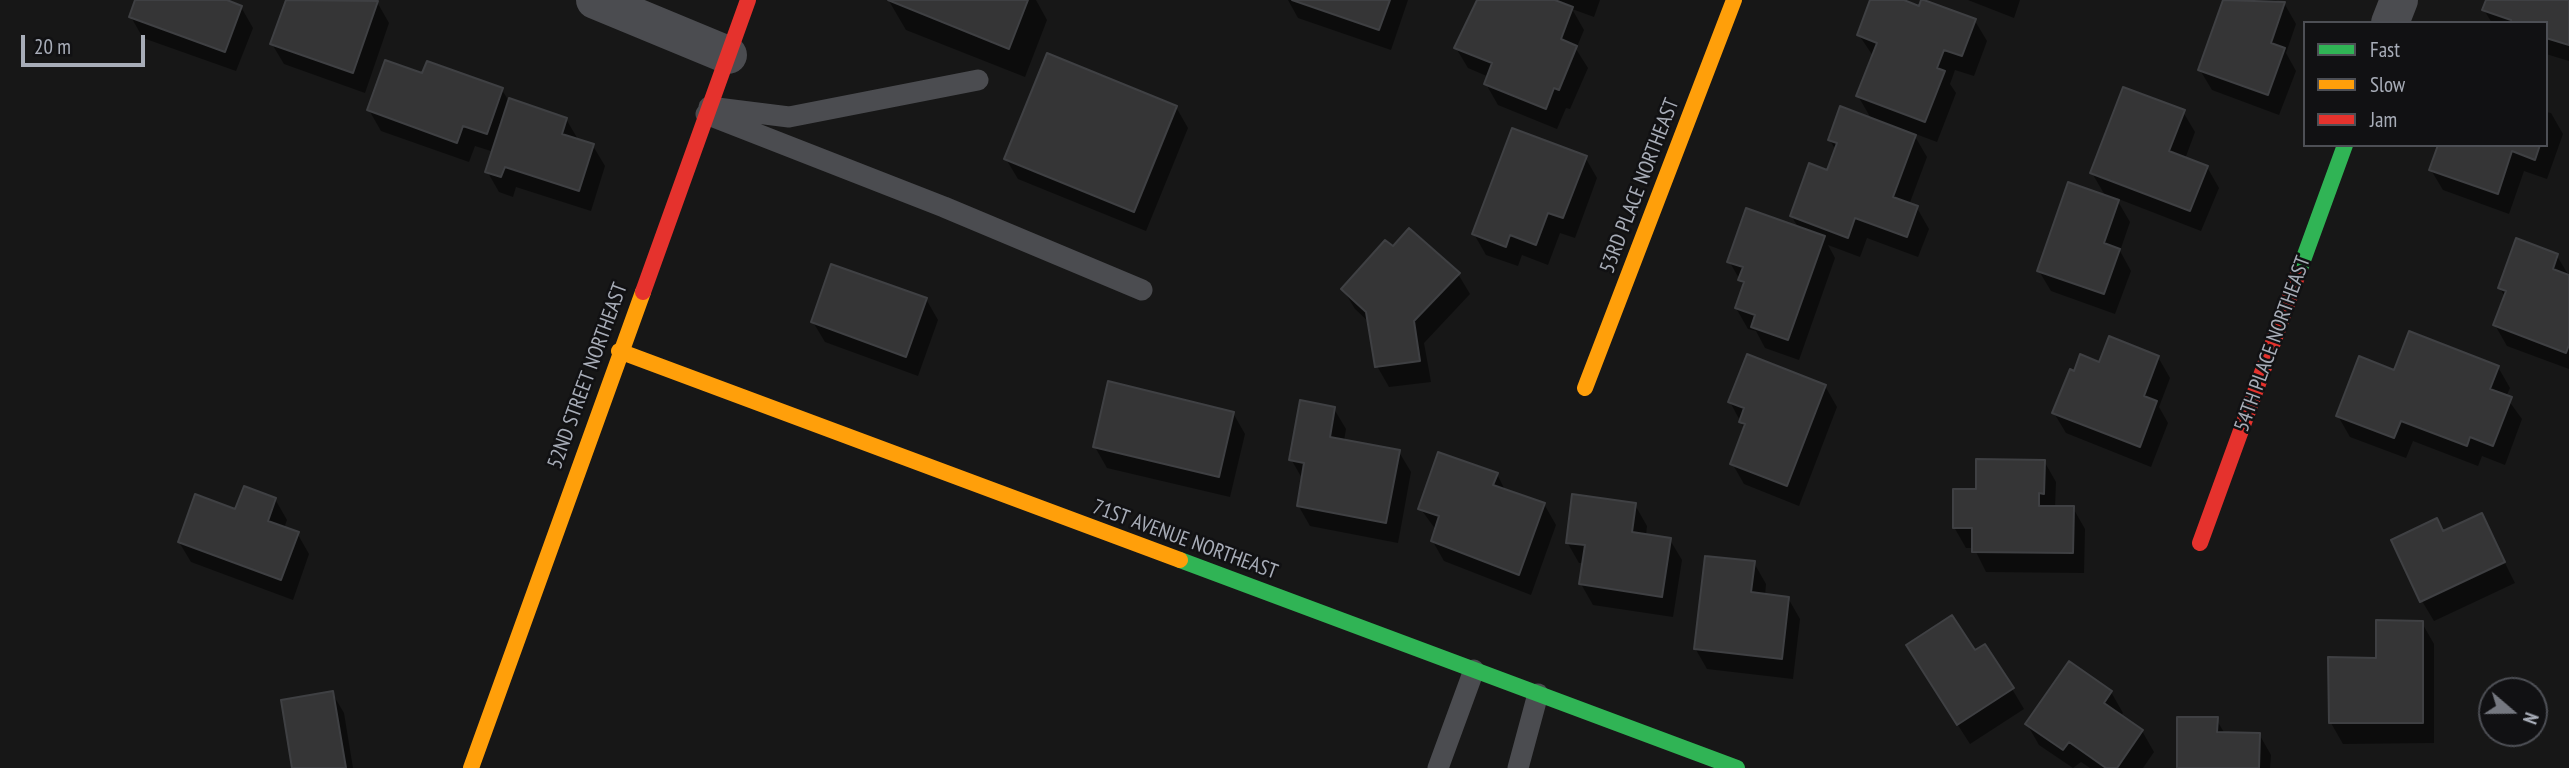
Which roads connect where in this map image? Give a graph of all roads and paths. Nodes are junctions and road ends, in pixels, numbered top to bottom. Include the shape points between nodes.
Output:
1 (595, 0) edge
2 (748, 0) edge
3 (1734, 0) edge
4 (2399, 0) edge
5 (2391, 21) edge
6 (727, 55) junction
7 (978, 79) dead end
8 (707, 111) junction
9 (2345, 147) edge
10 (1142, 290) dead end
11 (619, 351) junction
12 (1585, 388) dead end
13 (2200, 543) dead end
14 (1474, 670) junction
15 (1538, 694) junction
16 (471, 768) edge
17 (1438, 768) edge
18 (1518, 768) edge
19 (1737, 768) edge

1 - 6 street
2 - 6 street, 52ND STREET NORTHEAST
3 - 12 street, 53RD PLACE NORTHEAST
4 - 5 street
6 - 8 street, 52ND STREET NORTHEAST
7 - 8 lane via 789,117
8 - 10 lane
8 - 11 street, 52ND STREET NORTHEAST
9 - 13 street, 54TH PLACE NORTHEAST
11 - 14 street, 71ST AVENUE NORTHEAST
11 - 16 street, 52ND STREET NORTHEAST
14 - 15 street, 71ST AVENUE NORTHEAST
14 - 17 lane
15 - 18 lane
15 - 19 street, 71ST AVENUE NORTHEAST

